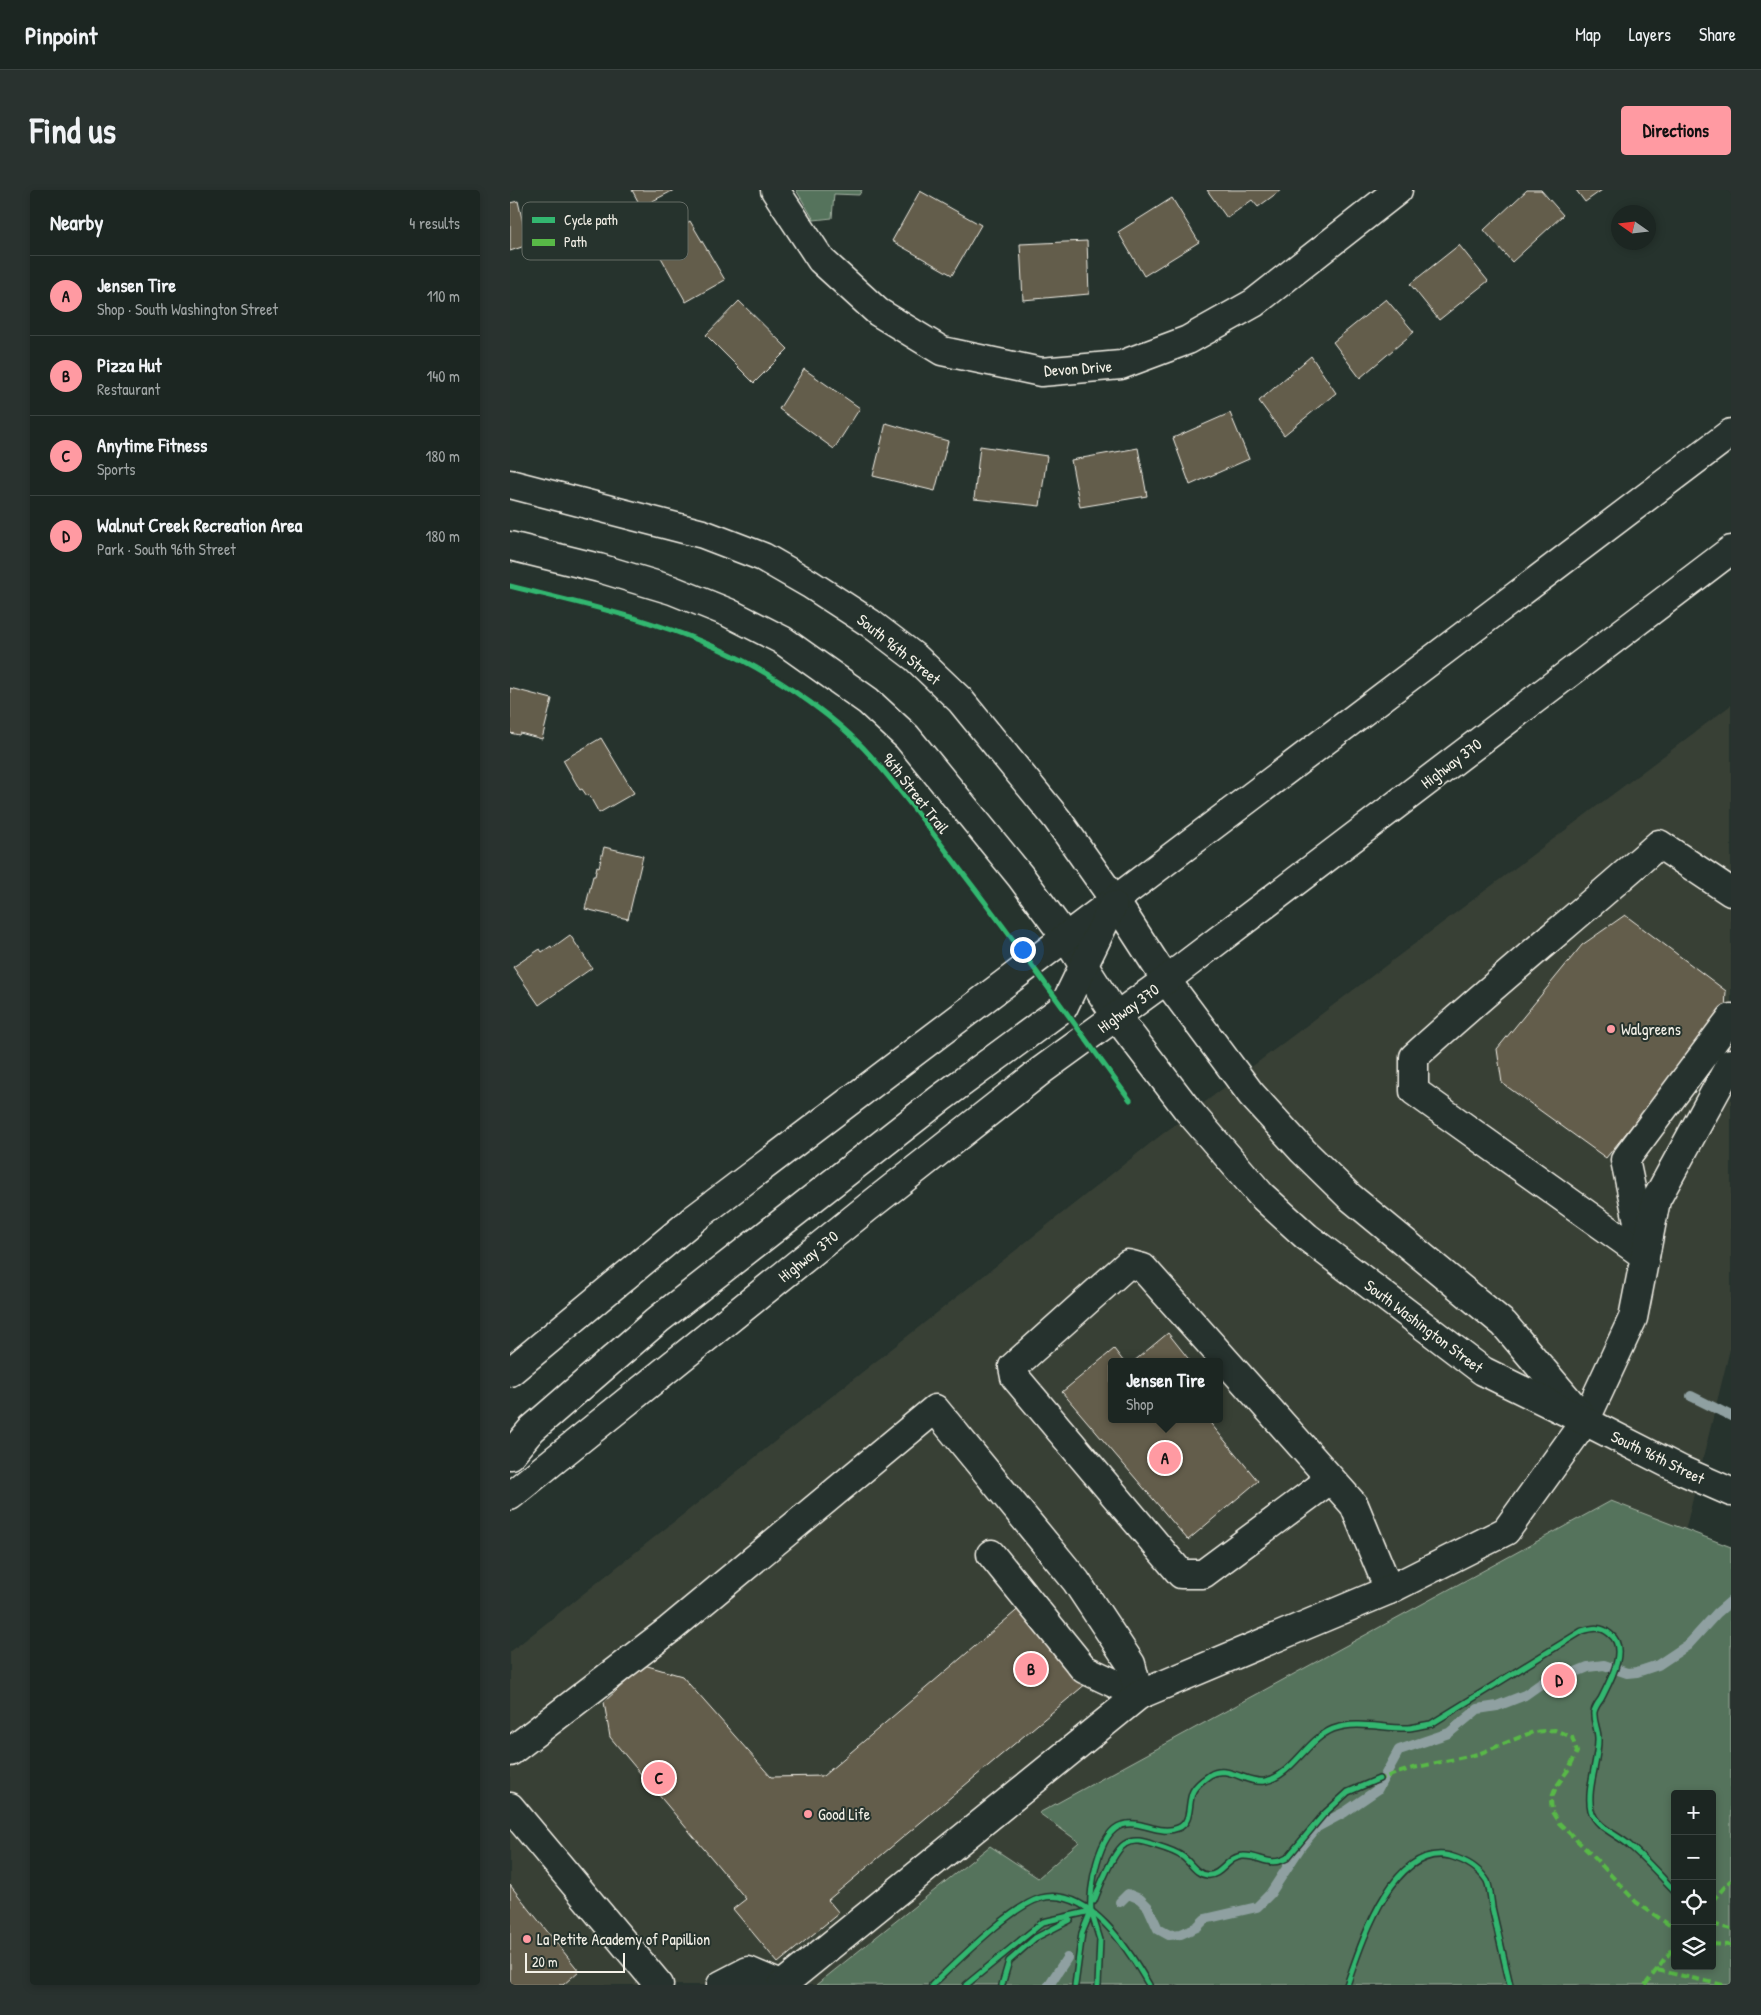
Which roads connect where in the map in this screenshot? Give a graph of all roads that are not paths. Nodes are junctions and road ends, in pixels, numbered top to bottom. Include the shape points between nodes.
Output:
1 (775, 190) edge
2 (1398, 190) edge
3 (1731, 433) edge
4 (510, 484) edge
5 (510, 546) edge
6 (1731, 550) edge
7 (1731, 892) edge
8 (1115, 901) junction
9 (1066, 938) junction
10 (1084, 965) junction
11 (1166, 980) junction
12 (1116, 1016) junction
13 (1731, 1018) edge
14 (1731, 1064) edge
15 (1645, 1256) junction
16 (510, 1372) edge
17 (1585, 1421) junction
18 (510, 1455) edge
19 (1331, 1479) junction
20 (1731, 1492) edge
21 (510, 1496) edge
22 (991, 1554) dead end
23 (1389, 1590) junction
24 (1139, 1695) junction
25 (510, 1752) edge
26 (510, 1807) edge
27 (659, 1985) edge
28 (722, 1985) edge
29 (782, 1985) edge

1 - 2 main road, Devon Drive via 821,260 878,312 942,351 1041,372 1121,365 1188,340 1254,302
3 - 8 main road
4 - 8 main road, South 96th Street via 712,538 762,557 870,623 916,658 960,700 1057,819
5 - 9 main road via 672,590 729,613 782,640 826,671 868,701 907,737
6 - 11 main road, Highway 370
7 - 15 main road via 1659,844 1486,991 1414,1057 1414,1091
8 - 9 main road
8 - 10 main road
8 - 11 main road, South 96th Street
9 - 10 main road
9 - 16 main road via 694,1219
10 - 12 main road
10 - 18 main road via 1063,1008 940,1098 658,1319 532,1429
11 - 12 main road, Highway 370
11 - 17 main road via 1252,1094 1303,1151 1350,1197 1504,1324
12 - 17 main road, South Washington Street via 1187,1109 1261,1195 1307,1238 1483,1372
12 - 21 main road, Highway 370 via 867,1208
13 - 15 main road via 1626,1160
14 - 15 main road via 1656,1200
15 - 17 main road via 1633,1318
17 - 20 main road, South 96th Street
17 - 23 main road via 1506,1531
19 - 19 main road via 1143,1268 1128,1264 1013,1367 1015,1378 1182,1574 1203,1574
19 - 23 main road via 1354,1506
22 - 24 main road via 1084,1669
23 - 24 main road
24 - 25 main road via 1131,1664 1076,1581 935,1409 669,1630
24 - 29 main road
26 - 27 main road
28 - 29 main road via 748,1971

